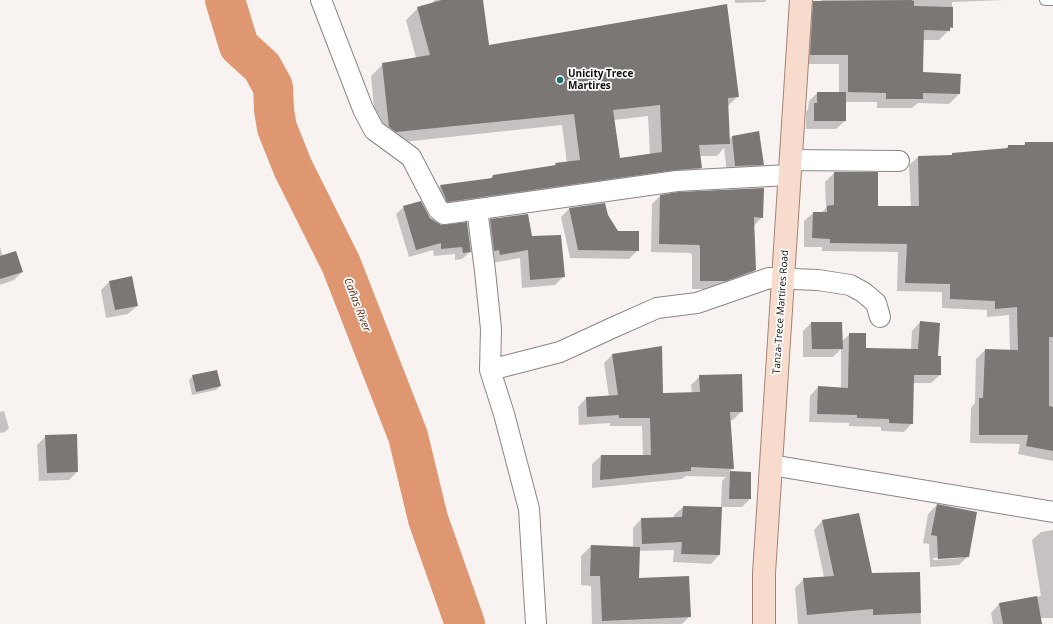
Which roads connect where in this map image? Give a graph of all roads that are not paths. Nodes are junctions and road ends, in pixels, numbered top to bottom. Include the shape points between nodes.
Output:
1 (321, 0) edge
2 (801, 0) edge
3 (1045, 0) edge
4 (1053, 0) edge
5 (899, 161) dead end
6 (789, 168) junction
7 (478, 210) junction
8 (784, 278) junction
9 (880, 317) dead end
10 (490, 370) junction
11 (771, 465) junction
12 (1053, 512) edge
13 (536, 624) edge
14 (764, 624) edge

1 - 7 street via 363,109 374,130 411,157 438,209 444,214
2 - 6 main road, Tanza-Trece Martires Road
3 - 4 lane
5 - 6 street
6 - 7 street via 677,181
6 - 8 main road, Tanza-Trece Martires Road
7 - 10 street via 491,329
8 - 9 street via 850,285 876,303
8 - 10 street via 769,278 696,303 657,308 560,352
8 - 11 main road, Tanza-Trece Martires Road
10 - 13 street via 529,509
11 - 12 street
11 - 14 main road, Tanza-Trece Martires Road via 764,573

